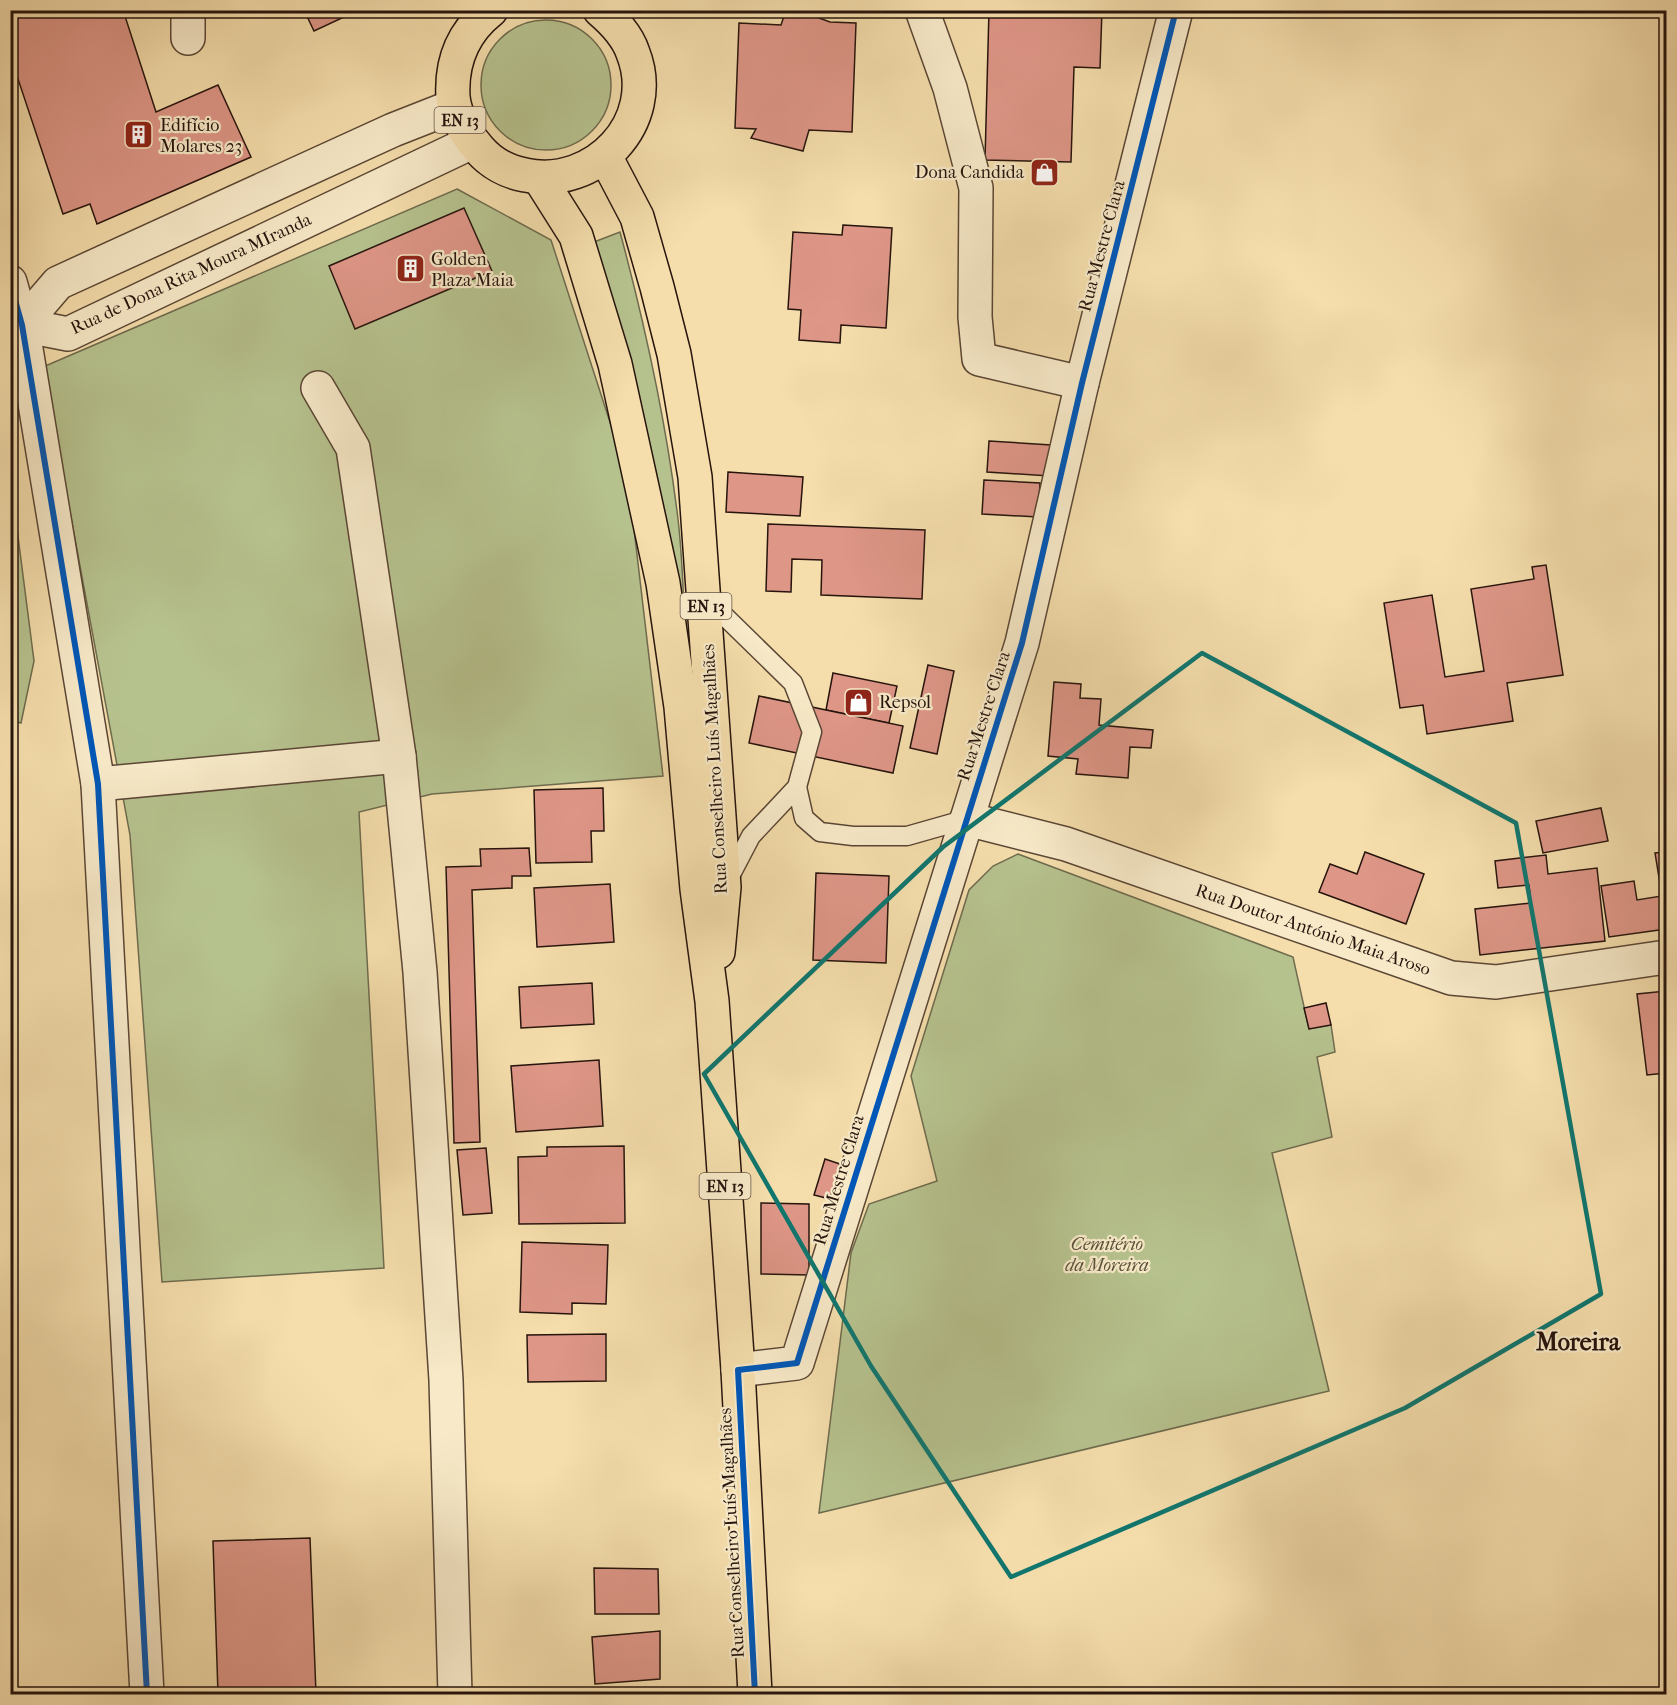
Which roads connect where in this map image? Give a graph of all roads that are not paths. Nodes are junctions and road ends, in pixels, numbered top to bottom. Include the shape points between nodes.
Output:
1 (600, 10) edge
2 (922, 10) edge
3 (1176, 10) edge
4 (482, 14) edge
5 (454, 106) junction
6 (472, 142) junction
7 (605, 156) junction
8 (540, 178) junction
9 (10, 282) edge
10 (22, 325) junction
11 (1082, 383) junction
12 (318, 388) dead end
13 (706, 598) junction
14 (399, 756) junction
15 (98, 784) junction
16 (797, 787) junction
17 (967, 819) junction
18 (724, 887) junction
19 (1666, 957) edge
20 (712, 1001) junction
21 (738, 1370) junction
22 (147, 1695) edge
23 (455, 1695) edge
24 (756, 1695) edge

1 - 7 main road, EN 13 via 617,25 633,53 639,84 634,116 619,143
2 - 11 street via 950,88 976,188 975,317 979,360
3 - 11 street, Rua Mestre Clara
4 - 5 main road, EN 13 via 460,48 452,76
5 - 6 main road, EN 13
5 - 10 street via 58,283
6 - 8 main road, EN 13 via 510,172
6 - 10 street, Rua de Dona Rita Moura MIranda via 69,334
7 - 8 main road, EN 13 via 570,176
7 - 13 main road, Rua Conselheiro Luís Magalhães / EN 13 via 637,217 674,354 695,477
8 - 20 main road, Rua Conselheiro Luís Magalhães / EN 13 via 576,236 615,364 639,465 663,583 681,707 697,889
9 - 10 street
10 - 15 street
11 - 17 street, Rua Mestre Clara via 1023,643
12 - 14 street via 353,448
13 - 16 lane via 793,683 812,732
13 - 18 main road, Rua Conselheiro Luís Magalhães / EN 13
14 - 15 street
14 - 23 street via 420,972 446,1380
15 - 22 street
16 - 17 lane via 804,818 820,832 907,836
16 - 18 lane via 751,836
17 - 19 street, Rua Doutor António Maia Aroso via 1066,844 1452,978 1496,982
17 - 21 street, Rua Mestre Clara via 797,1363
18 - 20 main road, Rua Conselheiro Luís Magalhães / EN 13
20 - 21 main road, Rua Conselheiro Luís Magalhães / EN 13
21 - 24 main road, Rua Conselheiro Luís Magalhães / EN 13

